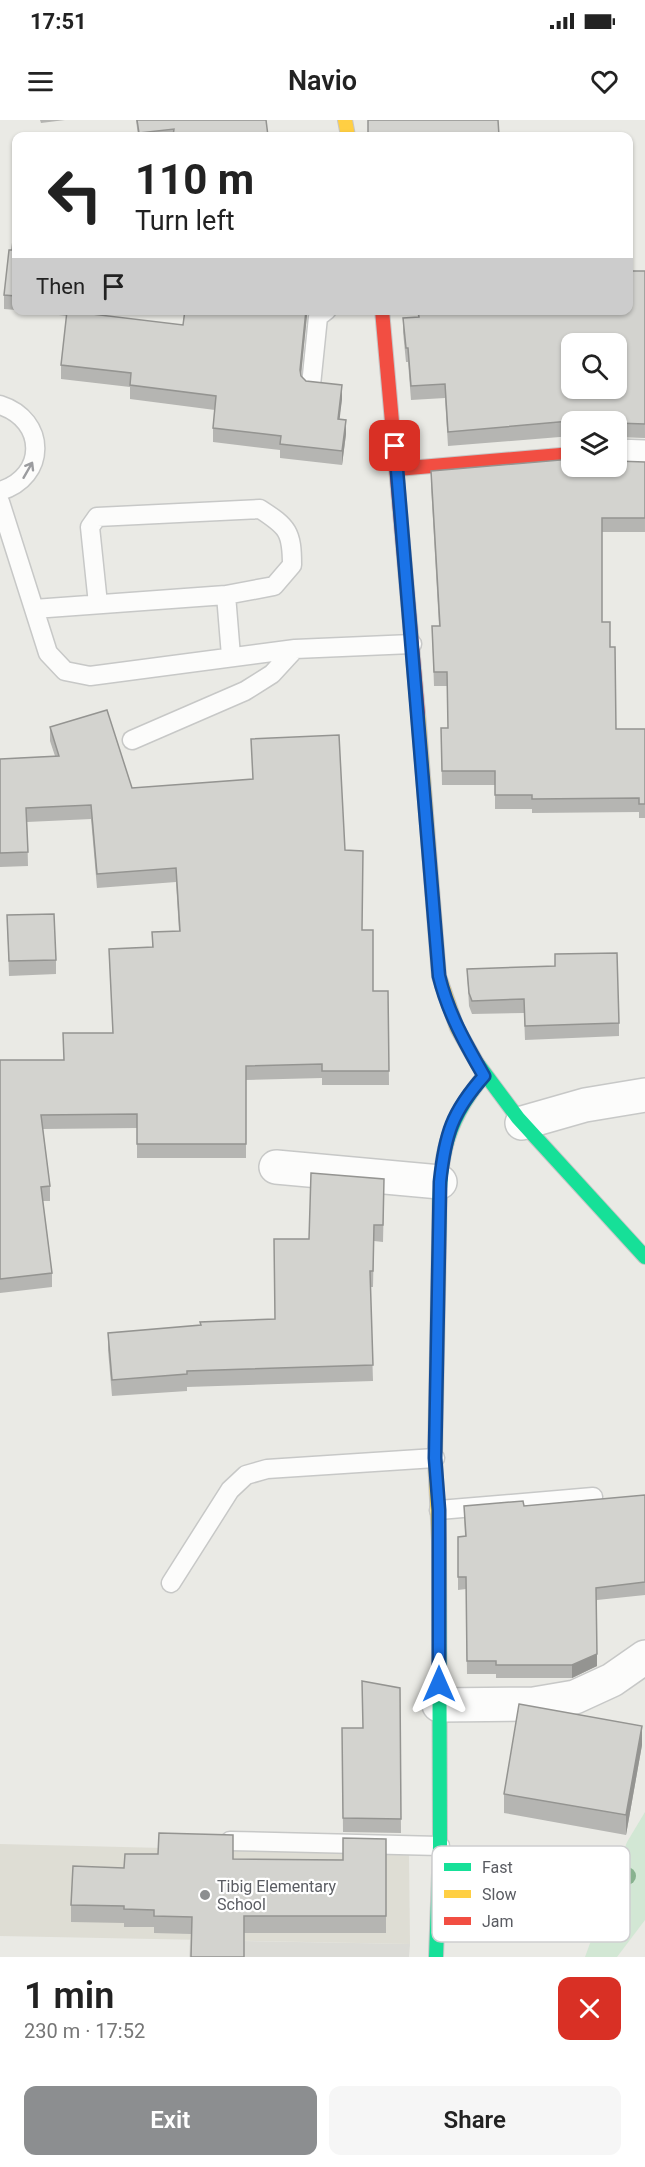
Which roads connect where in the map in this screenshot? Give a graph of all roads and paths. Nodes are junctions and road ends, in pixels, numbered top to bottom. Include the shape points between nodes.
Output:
1 (321, 315) edge
2 (382, 315) edge
3 (311, 385) edge
4 (0, 405) edge
5 (561, 455) edge
6 (627, 456) edge
7 (645, 457) edge
8 (397, 469) junction
9 (0, 491) edge
10 (0, 502) edge
11 (226, 595) junction
12 (99, 604) junction
13 (34, 609) junction
14 (412, 644) junction
15 (295, 649) junction
16 (231, 656) junction
17 (132, 740) dead end
18 (484, 1076) junction
19 (645, 1095) edge
20 (522, 1123) junction
21 (276, 1167) dead end
22 (440, 1182) junction
23 (645, 1257) edge
24 (435, 1458) junction
25 (593, 1497) edge
26 (439, 1510) junction
27 (171, 1583) dead end
28 (645, 1657) edge
29 (439, 1705) junction
30 (230, 1841) edge
31 (440, 1846) joint
32 (437, 1942) edge
33 (436, 1957) edge

1 - 3 lane
2 - 8 street
9 -> 4 lane via 24,478 35,451 34,436 27,422 16,411
5 - 8 street
6 - 7 street
8 - 14 street
10 - 13 lane
11 - 12 lane
11 - 12 lane via 274,586 292,566 292,544 282,523 260,509 97,517 90,527
11 - 16 lane
12 - 13 lane
13 - 16 lane via 48,653 65,671 90,676
14 - 15 lane
14 - 18 street via 439,976 453,1021
15 - 16 lane
15 - 17 lane via 272,674 245,691
18 - 20 street
18 - 22 street via 454,1117 442,1157
19 - 20 street via 585,1105
20 - 23 street
21 - 22 street
22 - 24 street
24 - 26 street
24 - 27 lane via 267,1470 246,1475 230,1490
25 - 26 lane
26 - 29 street
28 - 29 street via 612,1680 575,1697 534,1704
29 - 31 street
30 - 31 lane
32 - 33 street

